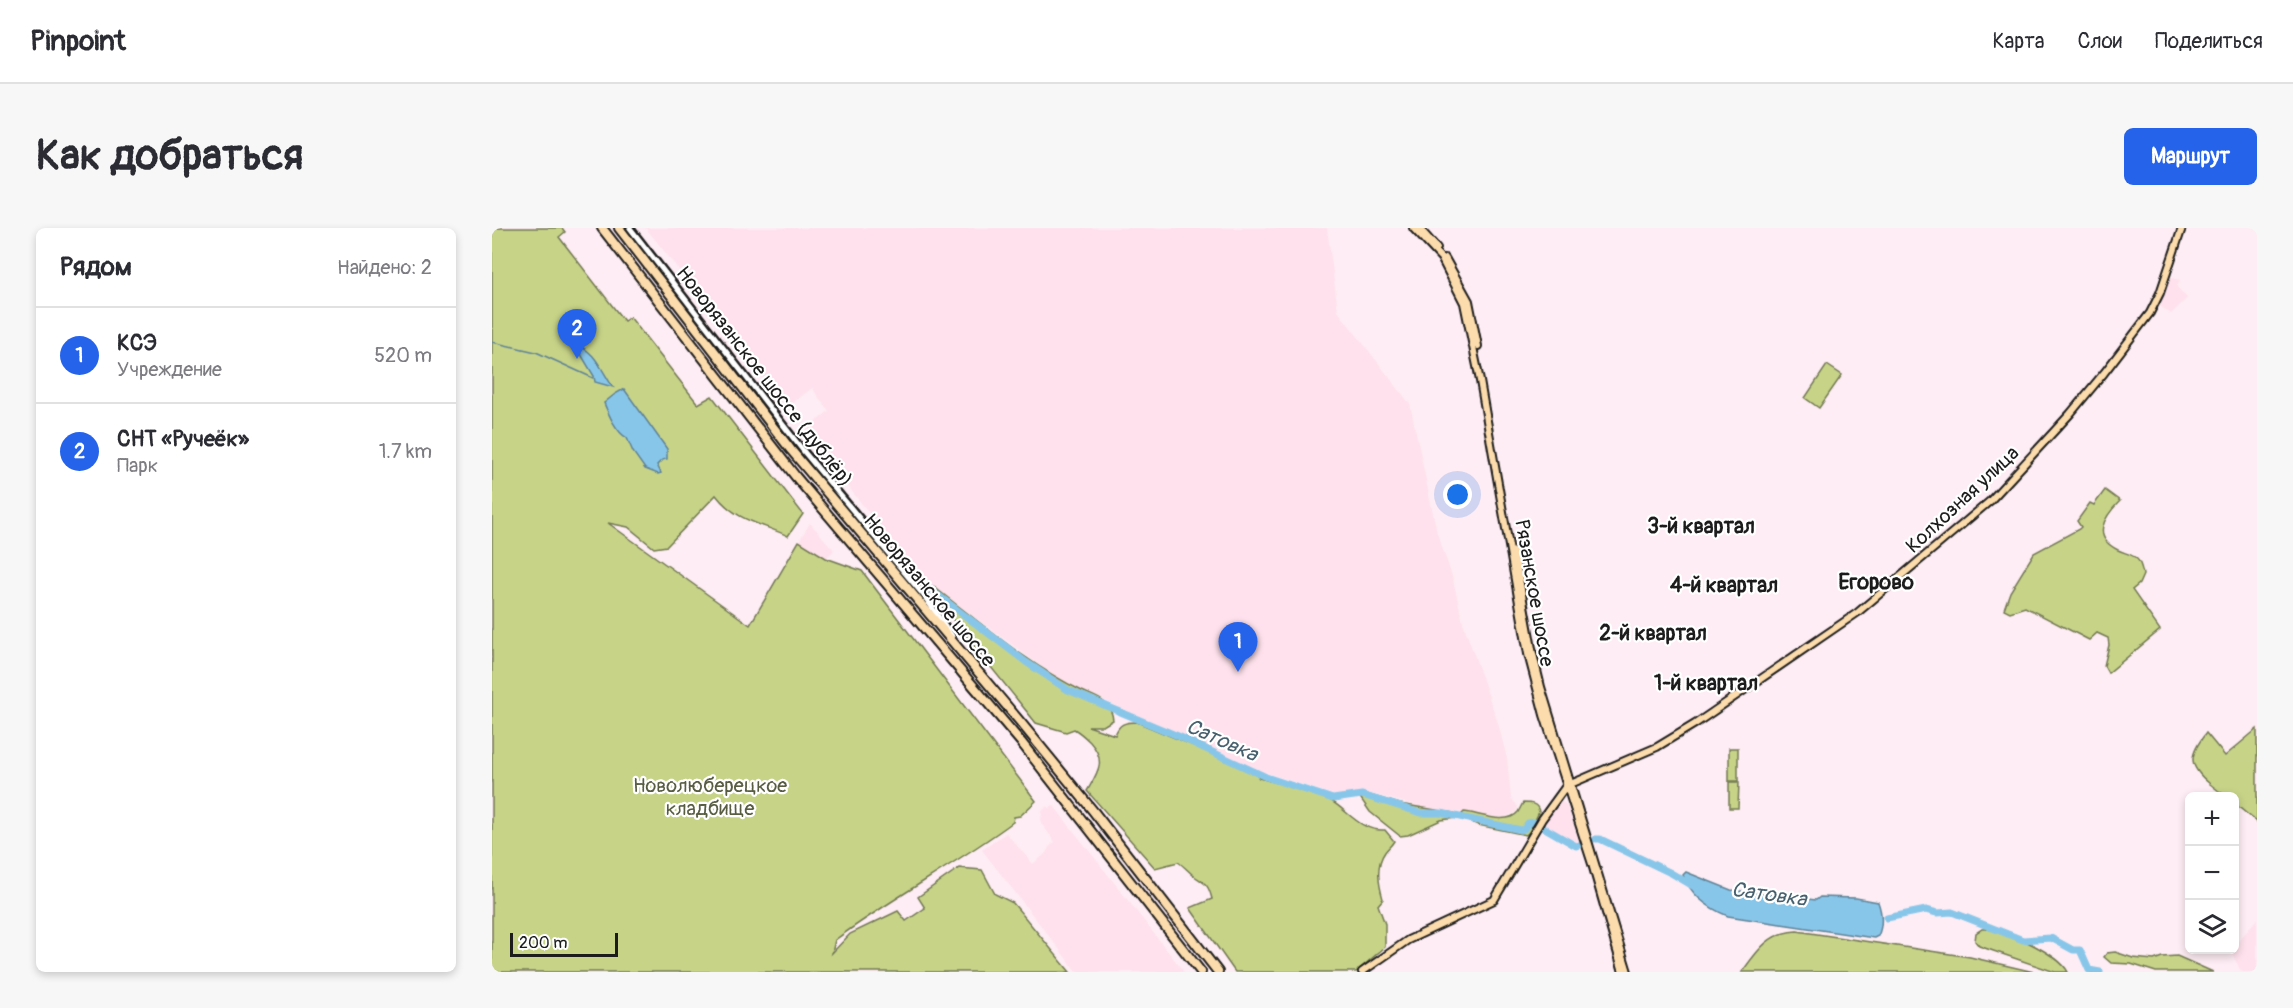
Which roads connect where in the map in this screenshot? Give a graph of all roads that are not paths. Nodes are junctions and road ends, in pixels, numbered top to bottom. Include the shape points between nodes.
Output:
1 (602, 228) edge
2 (619, 228) edge
3 (630, 228) edge
4 (1413, 228) edge
5 (1419, 228) edge
6 (2182, 228) edge
7 (964, 655) junction
8 (1568, 785) junction
9 (1201, 972) edge
10 (1218, 972) edge
11 (1362, 972) edge
12 (1623, 972) edge
13 (1629, 972) edge

1 - 9 highway, Новорязанское шоссе via 788,468 1021,742
2 - 7 highway, Новорязанское шоссе via 797,457
3 - 7 street, Новорязанское шоссе (дублёр) via 805,453 925,597
4 - 8 main road, Рязанское шоссе via 1440,258 1466,308 1528,654
5 - 8 main road, Рязанское шоссе via 1452,268 1468,301 1533,654
6 - 8 main road, Колхозная улица via 2150,313 2070,414 1990,501 1857,613 1722,706 1657,747
7 - 10 highway, Новорязанское шоссе via 1090,807
8 - 11 main road via 1542,819 1494,900 1408,940
8 - 12 main road, Рязанское шоссе
8 - 13 main road, Рязанское шоссе

